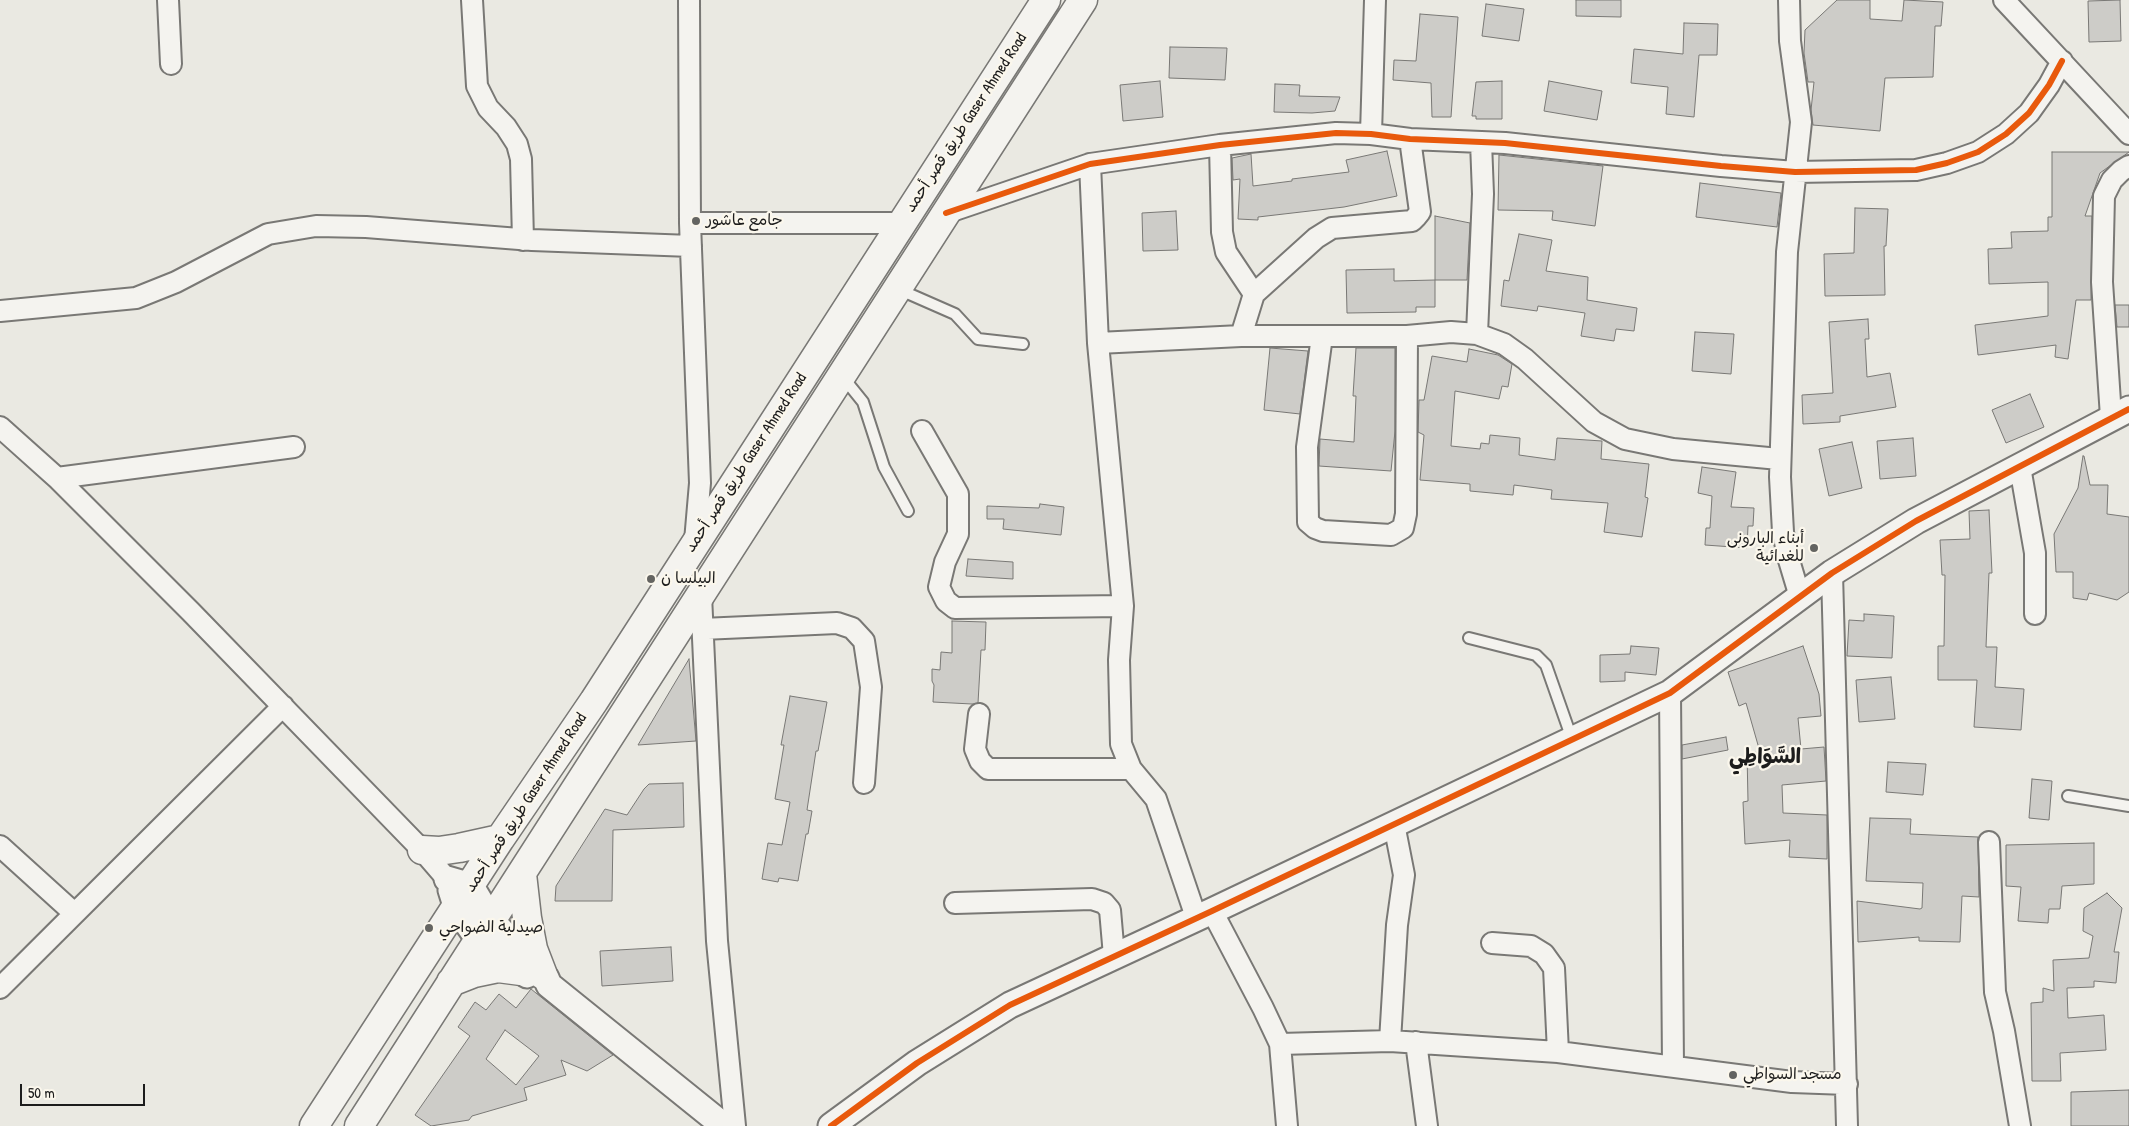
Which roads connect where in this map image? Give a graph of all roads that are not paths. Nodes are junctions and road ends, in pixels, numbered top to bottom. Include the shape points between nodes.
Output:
1 (168, 0) edge
2 (472, 0) edge
3 (689, 0) edge
4 (1046, 0) edge
5 (1082, 0) edge
6 (1375, 0) edge
7 (1789, 0) edge
8 (2004, 0) edge
9 (2062, 61) junction
10 (171, 64) dead end
11 (1371, 134) junction
12 (2129, 134) edge
13 (1410, 139) junction
14 (1481, 142) junction
15 (1220, 145) junction
16 (1090, 164) junction
17 (2129, 166) edge
18 (1795, 172) junction
19 (946, 213) junction
20 (690, 223) junction
21 (902, 223) junction
22 (523, 240) junction
23 (691, 246) junction
24 (897, 289) junction
25 (1254, 294) junction
26 (0, 311) edge
27 (1478, 334) junction
28 (1241, 336) junction
29 (1322, 336) junction
30 (1407, 336) junction
31 (1098, 343) junction
32 (1023, 344) dead end
33 (841, 375) junction
34 (2120, 413) edge
35 (0, 427) edge
36 (922, 431) dead end
37 (294, 447) dead end
38 (1780, 459) junction
39 (2020, 467) junction
40 (57, 478) junction
41 (908, 511) dead end
42 (695, 541) junction
43 (1832, 573) junction
44 (701, 594) junction
45 (1800, 597) junction
46 (1123, 606) junction
47 (2035, 614) dead end
48 (702, 629) junction
49 (1469, 638) dead end
50 (1670, 692) junction
51 (282, 706) junction
52 (980, 714) dead end
53 (1572, 739) junction
54 (1131, 769) junction
55 (864, 783) dead end
56 (2068, 796) dead end
57 (2129, 806) edge
58 (1394, 824) junction
59 (500, 839) junction
60 (1989, 842) dead end
61 (0, 846) edge
62 (422, 850) junction
63 (522, 874) junction
64 (459, 882) junction
65 (955, 903) dead end
66 (457, 909) junction
67 (74, 913) junction
68 (1204, 914) junction
69 (485, 930) junction
70 (1492, 943) dead end
71 (1114, 956) junction
72 (538, 977) junction
73 (451, 982) junction
74 (0, 988) edge
75 (1390, 1040) junction
76 (1416, 1042) junction
77 (1280, 1044) junction
78 (1558, 1052) junction
79 (1673, 1066) junction
80 (1847, 1084) junction
81 (314, 1126) edge
82 (359, 1126) edge
83 (724, 1126) edge
84 (735, 1126) edge
85 (831, 1126) edge
86 (1288, 1126) edge
87 (1427, 1126) edge
88 (1847, 1126) edge
89 (1851, 1126) edge
90 (2020, 1126) edge

1 - 10 street
2 - 22 street via 477,86 488,108 506,126 517,144 521,159
3 - 20 street
4 - 21 main road, طريق قصر أحمد Gaser Ahmed Road
5 - 19 main road, طريق قصر أحمد Gaser Ahmed Road
6 - 11 street
7 - 18 street via 1790,41 1801,122
8 - 9 street
9 - 12 street
9 - 18 street via 2029,113 2006,134 1978,152 1916,170
11 - 13 street
11 - 15 street via 1336,133
13 - 14 street
13 - 25 street via 1420,212 1416,217 1332,228 1316,238
14 - 18 street
14 - 27 street via 1484,194
15 - 16 street
15 - 25 street via 1222,232 1226,252
16 - 19 street
16 - 31 street
17 - 34 street via 2112,180 2104,196 2102,282
18 - 38 street via 1787,252
19 - 24 main road, طريق قصر أحمد Gaser Ahmed Road
20 - 21 street
20 - 23 street
21 - 42 main road, طريق قصر أحمد Gaser Ahmed Road
22 - 23 street
22 - 26 street via 316,226 268,234 176,282 136,298
23 - 42 street via 700,483
24 - 32 lane via 955,314 978,339
24 - 33 main road, طريق قصر أحمد Gaser Ahmed Road
25 - 28 street
27 - 30 street via 1451,332
27 - 38 street via 1504,344 1525,359 1594,422 1625,439 1673,449
28 - 29 street
28 - 31 street
29 - 30 street
29 - 30 street via 1308,447 1308,522 1323,531 1391,535 1403,528 1406,514
31 - 46 street
33 - 41 lane via 863,402 884,467
33 - 44 main road, طريق قصر أحمد Gaser Ahmed Road
34 - 39 street
35 - 40 street
36 - 46 street via 958,494 958,534 945,562 940,587 946,601 955,608
37 - 40 street
38 - 45 street via 1783,532
39 - 43 street via 1916,521
39 - 47 street via 2035,553
40 - 51 street
42 - 59 main road, طريق قصر أحمد Gaser Ahmed Road via 594,701
43 - 45 street
43 - 80 street
44 - 48 street
44 - 63 main road, طريق قصر أحمد Gaser Ahmed Road
45 - 50 street
46 - 54 street via 1119,660 1121,744
48 - 55 street via 837,623 852,628 864,641 871,687
48 - 84 street via 717,941
49 - 53 lane via 1536,655 1546,665
50 - 53 street
50 - 79 street
51 - 62 street
51 - 67 street
52 - 54 street via 975,749 988,769
53 - 58 street
54 - 68 street via 1156,799
56 - 57 lane
58 - 68 street
58 - 75 street via 1404,875 1397,925
59 - 62 main road via 439,851
59 - 64 main road, طريق قصر أحمد Gaser Ahmed Road
60 - 90 street via 1995,992
61 - 67 street
62 - 64 street
63 - 69 main road, طريق قصر أحمد Gaser Ahmed Road
63 - 72 main road
64 - 66 main road, طريق قصر أحمد Gaser Ahmed Road
64 - 69 street
65 - 71 street via 1092,898 1110,910
66 - 69 street
66 - 81 main road, طريق قصر أحمد Gaser Ahmed Road
67 - 74 street
68 - 71 street
68 - 77 street via 1263,1008
69 - 72 street
69 - 73 main road, طريق قصر أحمد Gaser Ahmed Road
70 - 78 street via 1531,946 1544,954 1554,968
71 - 85 street via 1010,1005 917,1063
72 - 73 main road via 498,968
72 - 83 street
73 - 82 main road, طريق قصر أحمد Gaser Ahmed Road
75 - 76 street
75 - 77 street
76 - 78 street
76 - 87 street
77 - 86 street
78 - 79 street
79 - 80 street via 1792,1082
80 - 88 street
88 - 89 street

